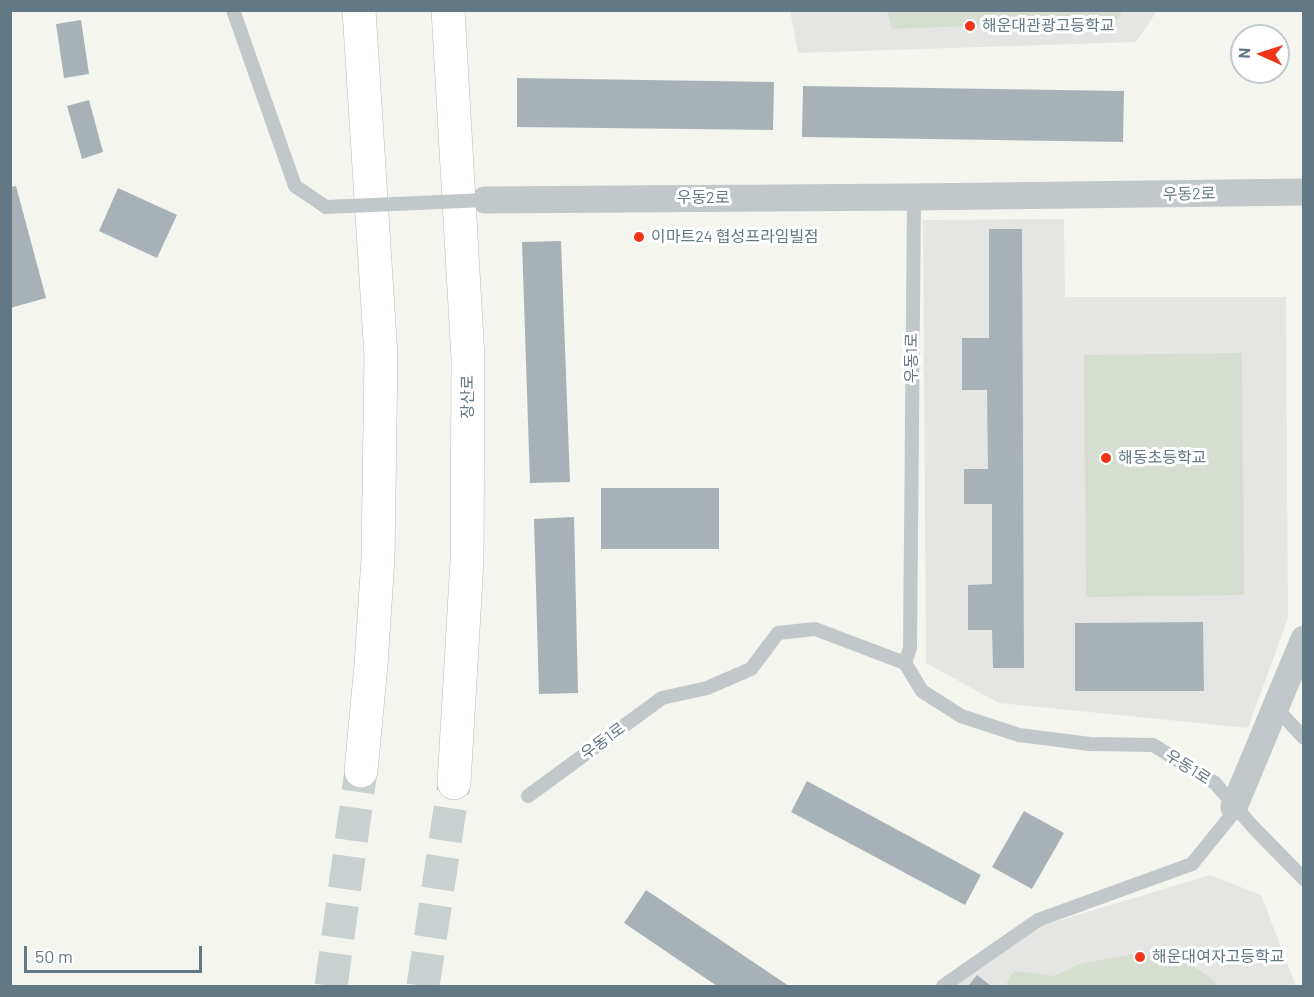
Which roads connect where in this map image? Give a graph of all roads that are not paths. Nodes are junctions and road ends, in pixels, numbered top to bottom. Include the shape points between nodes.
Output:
1 (233, 10) edge
2 (359, 10) edge
3 (448, 10) edge
4 (1304, 192) edge
5 (914, 197) junction
6 (485, 200) joint
7 (1304, 639) edge
8 (905, 663) junction
9 (1276, 708) junction
10 (1304, 738) edge
11 (361, 771) tunnel mouth
12 (454, 783) tunnel mouth
13 (528, 796) dead end
14 (1234, 807) junction
15 (1304, 879) edge
16 (943, 987) edge

1 - 6 lane, 우동2로, bridge via 295,186 326,207
2 - 11 highway via 381,356 378,558
3 - 12 highway, 장산로 via 468,358 467,561
4 - 5 street, 우동2로
5 - 6 street, 우동2로
5 - 8 lane, 우동1로 via 910,648
7 - 9 street
8 - 13 lane, 우동1로 via 815,629 778,633 751,669 707,688 662,698
8 - 14 lane, 우동1로 via 922,691 961,716 1019,735 1090,744 1153,746 1215,783
9 - 10 lane
9 - 14 street
14 - 15 lane, 우동1로
14 - 16 lane via 1192,864 1038,920

